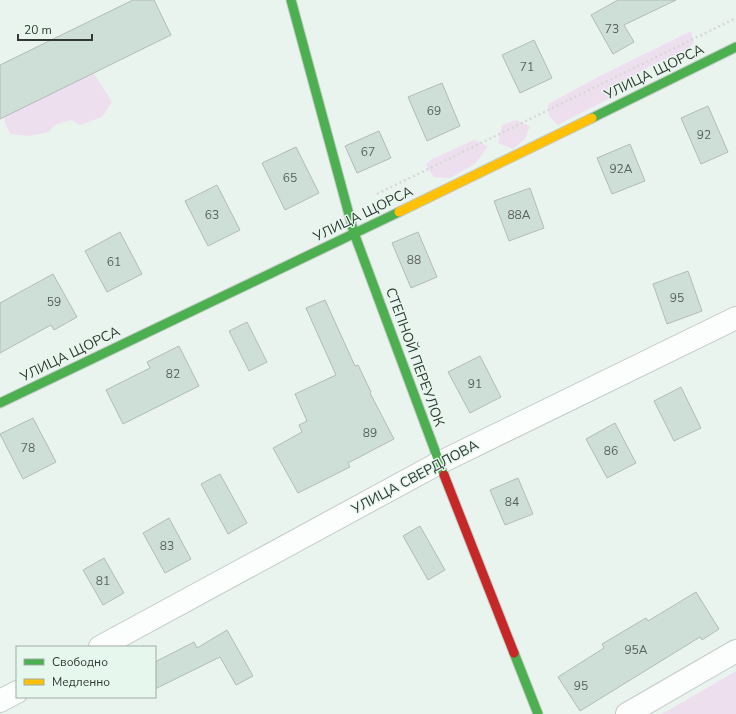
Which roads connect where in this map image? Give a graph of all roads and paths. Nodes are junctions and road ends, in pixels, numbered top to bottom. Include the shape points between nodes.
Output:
1 (291, 0) edge
2 (736, 47) edge
3 (354, 233) junction
4 (736, 318) edge
5 (0, 403) edge
6 (439, 463) junction
7 (102, 646) edge
8 (736, 651) edge
9 (16, 693) edge
10 (0, 702) edge
11 (538, 714) edge
12 (627, 714) edge

1 - 3 street, СТЕПНОЙ ПЕРЕУЛОК
2 - 3 street, УЛИЦА ЩОРСА
3 - 5 street, УЛИЦА ЩОРСА
3 - 6 street, СТЕПНОЙ ПЕРЕУЛОК
4 - 6 street, УЛИЦА СВЕРДЛОВА
6 - 7 street, УЛИЦА СВЕРДЛОВА
6 - 11 street, СТЕПНОЙ ПЕРЕУЛОК
8 - 12 street
9 - 10 street

